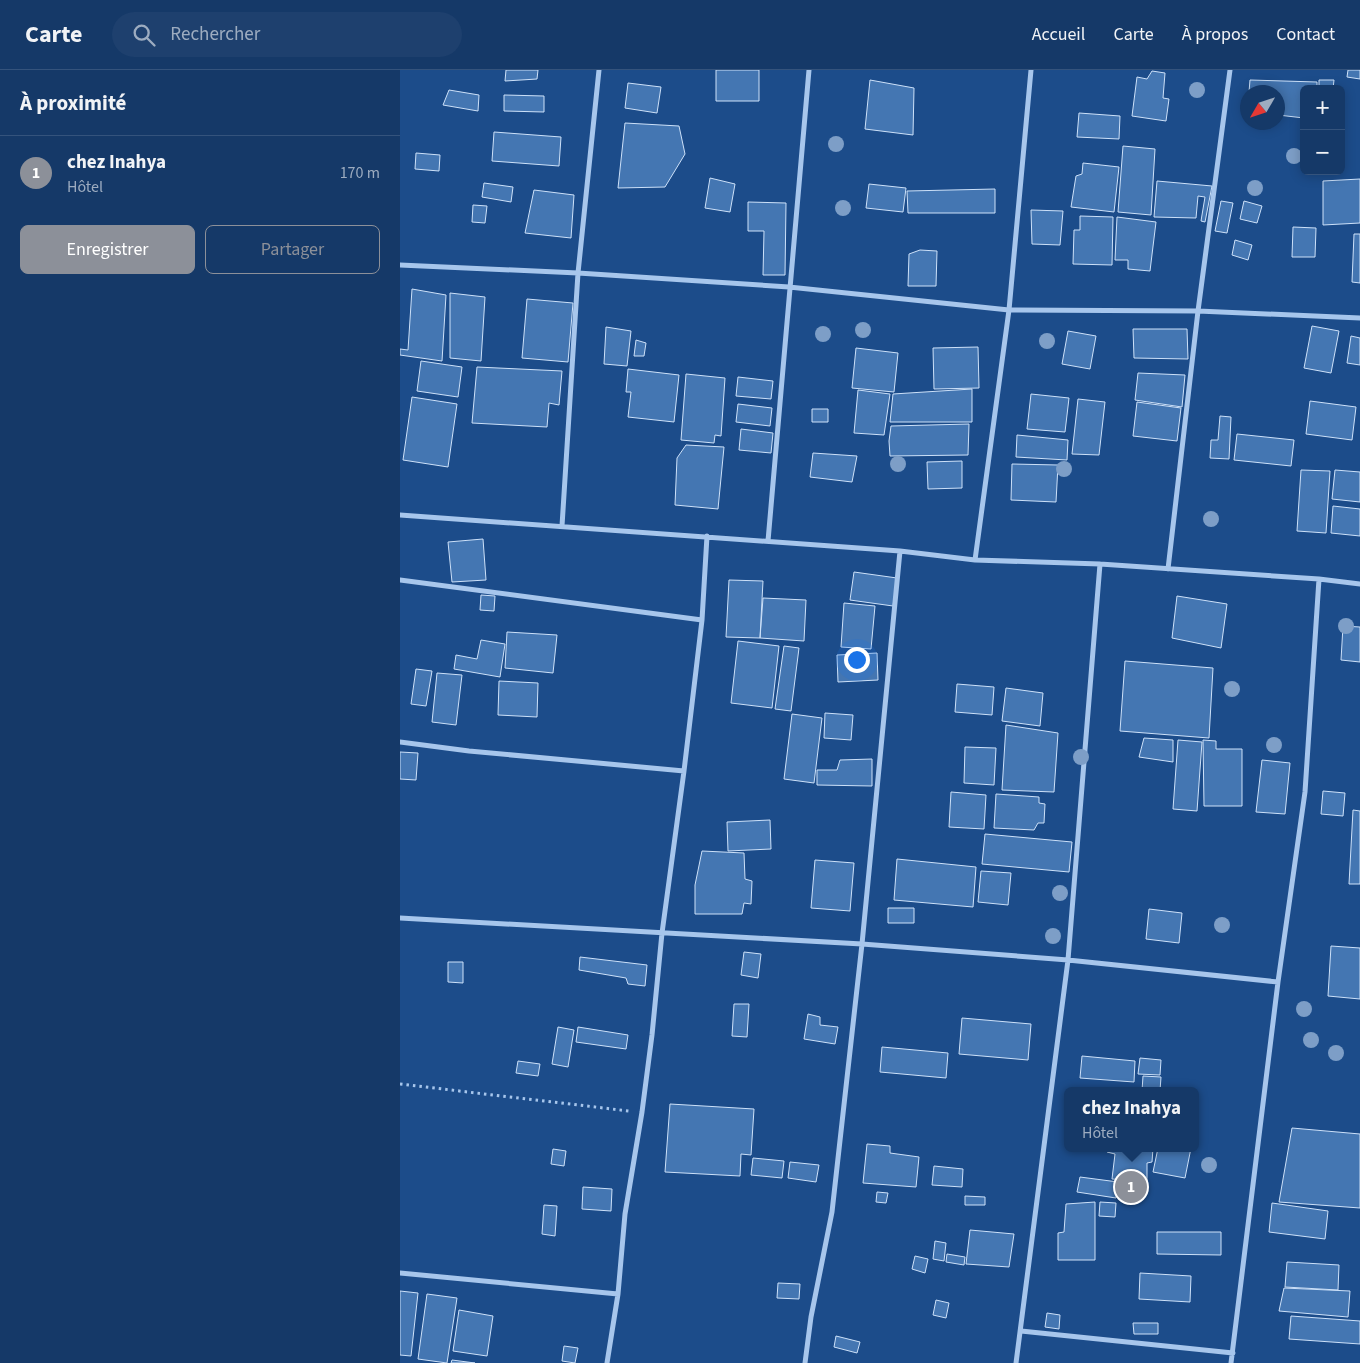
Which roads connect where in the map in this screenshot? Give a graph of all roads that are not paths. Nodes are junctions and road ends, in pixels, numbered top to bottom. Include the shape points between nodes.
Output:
1 (600, 70) edge
2 (809, 70) edge
3 (1031, 70) edge
4 (1230, 70) edge
5 (400, 264) edge
6 (578, 273) junction
7 (789, 287) junction
8 (1008, 310) junction
9 (1198, 311) junction
10 (1360, 318) edge
11 (400, 515) edge
12 (562, 526) junction
13 (707, 536) junction
14 (768, 541) junction
15 (900, 551) junction
16 (975, 560) junction
17 (1100, 564) junction
18 (1168, 569) junction
19 (1319, 579) junction
20 (400, 580) edge
21 (1360, 584) edge
22 (702, 620) junction
23 (400, 742) edge
24 (684, 771) junction
25 (400, 918) edge
26 (662, 933) junction
27 (862, 944) junction
28 (1068, 960) junction
29 (1278, 982) junction
30 (400, 1273) edge
31 (618, 1294) junction
32 (1021, 1331) junction
33 (1232, 1353) junction
34 (607, 1363) edge
35 (805, 1363) edge
36 (1016, 1363) edge
37 (1231, 1363) edge

1 - 6 street
2 - 7 street
3 - 8 street
4 - 9 street
5 - 6 street
6 - 7 street
6 - 12 street
7 - 8 street
7 - 14 street
8 - 9 street
8 - 16 street
9 - 10 street
9 - 18 street
11 - 12 street
12 - 13 street
13 - 14 street
13 - 22 street
14 - 15 street
15 - 16 street
15 - 27 street
16 - 17 street
17 - 18 street
17 - 28 street
18 - 19 street
19 - 21 street
19 - 29 street via 1304,792
20 - 22 street
22 - 24 street
23 - 24 street
24 - 26 street
25 - 26 street
26 - 27 street
26 - 31 street via 642,1112 625,1214
27 - 28 street
27 - 35 street via 832,1212
28 - 29 street
28 - 32 street
29 - 33 street
30 - 31 street
31 - 34 street
32 - 33 street
32 - 36 street
33 - 37 street

